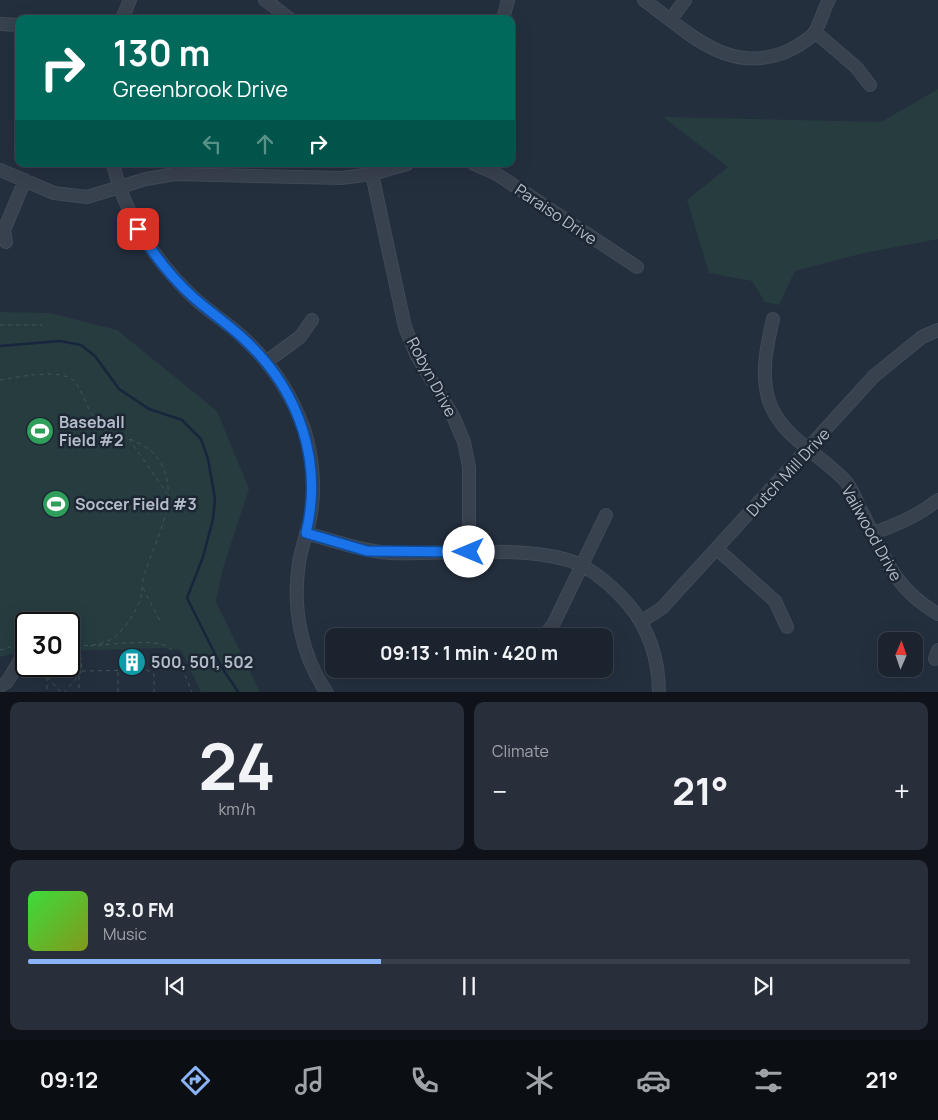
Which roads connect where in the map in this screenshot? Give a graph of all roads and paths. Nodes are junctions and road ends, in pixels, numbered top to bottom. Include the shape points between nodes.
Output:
1 (130, 0) edge
2 (508, 0) edge
3 (644, 0) edge
4 (685, 0) edge
5 (270, 2) edge
6 (826, 5) edge
7 (124, 15) edge
8 (285, 15) edge
9 (504, 15) edge
10 (671, 19) junction
11 (0, 24) edge
12 (15, 25) edge
13 (815, 32) junction
14 (870, 85) dead end
15 (114, 167) edge
16 (396, 167) edge
17 (481, 167) edge
18 (0, 170) edge
19 (372, 174) junction
20 (25, 180) junction
21 (120, 187) junction
22 (6, 242) dead end
23 (637, 267) dead end
24 (773, 319) dead end
25 (312, 320) dead end
26 (0, 325) edge
27 (42, 325) dead end
28 (938, 330) edge
29 (266, 362) junction
30 (0, 380) edge
31 (129, 439) junction
32 (809, 450) junction
33 (167, 494) junction
34 (938, 500) edge
35 (606, 515) dead end
36 (306, 533) junction
37 (873, 533) junction
38 (717, 549) junction
39 (469, 552) junction
40 (582, 566) junction
41 (142, 585) junction
42 (938, 614) edge
43 (160, 621) dead end
44 (642, 621) junction
45 (551, 628) edge
46 (787, 628) dead end
47 (81, 646) junction
48 (15, 648) edge
49 (0, 650) edge
50 (15, 666) edge
51 (82, 671) joint
52 (118, 671) junction
53 (47, 677) edge
54 (48, 677) edge
55 (78, 677) edge
56 (79, 677) edge
57 (0, 686) edge
58 (47, 692) edge
59 (63, 692) edge
60 (79, 692) edge
61 (118, 692) edge
62 (154, 692) edge
63 (192, 692) edge
64 (327, 692) edge
65 (659, 692) edge

1 - 7 street
2 - 9 street
3 - 10 street
4 - 10 street
5 - 8 street
6 - 13 street
10 - 13 street via 711,48 749,60 767,59 792,50
11 - 12 street
13 - 14 street via 856,67
15 - 21 street
16 - 19 street
17 - 23 street, Paraiso Drive via 495,173
18 - 20 street
19 - 21 street via 332,178 175,174
19 - 39 street, Robyn Drive via 405,327 417,356 453,416 464,442 469,467
20 - 21 street via 54,193 70,196 87,197
20 - 22 street via 4,230
21 - 29 street via 138,229 162,264 192,297 238,333
24 - 32 street, Vailwood Drive via 766,350 768,399 778,420
25 - 29 street via 300,336
26 - 27 path
28 - 32 street, Dutch Mill Drive via 922,337 874,376
29 - 36 street via 296,411 310,454 312,496
30 - 31 path via 45,374 66,375 76,383 100,424
31 - 33 path
31 - 33 path via 154,452 164,471
32 - 37 street, Vailwood Drive via 847,483
32 - 38 street, Dutch Mill Drive
33 - 41 path via 165,512
34 - 37 street via 923,512
35 - 40 street
36 - 39 street via 367,551
36 - 64 street via 299,562 296,606 312,669
37 - 42 street, Vailwood Drive via 885,563 904,589
38 - 44 street, Dutch Mill Drive via 662,608
38 - 46 street via 775,601
39 - 40 street via 536,554
40 - 44 street via 615,590
40 - 45 street
41 - 43 path
41 - 47 path via 139,604 116,636 99,644
44 - 65 street via 652,642
47 - 51 path
47 - 63 path via 164,645 172,652
48 - 49 path
50 - 57 street via 7,682
51 - 52 path
52 - 61 path
52 - 62 path via 147,670 154,674
53 - 58 path
54 - 59 path
55 - 59 path
56 - 60 path

